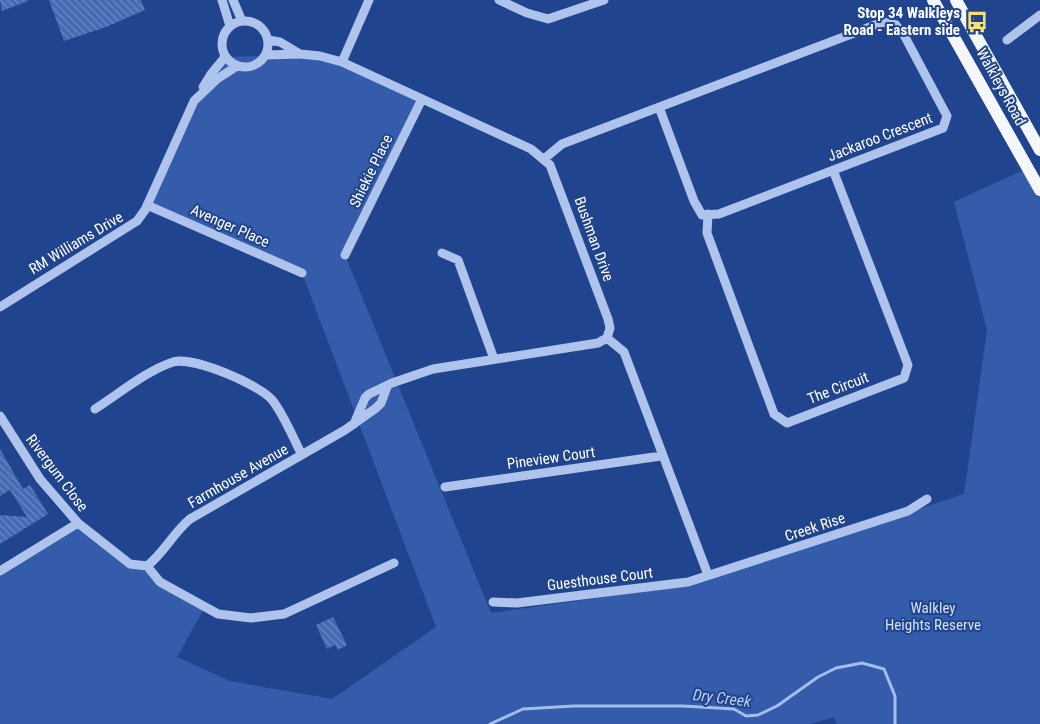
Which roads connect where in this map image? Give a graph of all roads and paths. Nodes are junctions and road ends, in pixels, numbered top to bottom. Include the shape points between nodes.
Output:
1 (222, 0) edge
2 (233, 0) edge
3 (369, 0) edge
4 (499, 0) edge
5 (604, 0) edge
6 (933, 0) edge
7 (956, 0) edge
8 (1040, 15) edge
9 (242, 21) junction
10 (230, 26) junction
11 (268, 40) junction
12 (1007, 40) dead end
13 (300, 54) junction
14 (266, 55) junction
15 (225, 57) junction
16 (342, 62) junction
17 (237, 66) junction
18 (199, 94) junction
19 (422, 99) junction
20 (659, 107) junction
21 (1040, 150) edge
22 (544, 159) junction
23 (833, 170) junction
24 (1040, 190) edge
25 (147, 204) junction
26 (708, 214) junction
27 (442, 253) dead end
28 (345, 255) dead end
29 (302, 273) dead end
30 (11, 299) junction
31 (0, 303) edge
32 (0, 307) edge
33 (607, 338) junction
34 (494, 359) junction
35 (387, 387) junction
36 (95, 409) dead end
37 (0, 416) edge
38 (354, 424) junction
39 (302, 455) junction
40 (661, 456) junction
41 (445, 487) dead end
42 (927, 499) dead end
43 (78, 523) junction
44 (394, 563) dead end
45 (147, 566) junction
46 (0, 571) edge
47 (708, 575) junction
48 (493, 602) dead end

1 - 10 street
2 - 9 street
3 - 16 street
4 - 5 street via 548,19
6 - 24 main road, Walkleys Road
7 - 21 main road, Walkleys Road
8 - 12 street
9 - 10 street
9 - 11 street via 252,21 261,26
10 - 15 street via 222,38
11 - 13 street, Bushman Drive via 280,42
11 - 14 street
13 - 14 street, Bushman Drive
13 - 16 street, Bushman Drive
14 - 17 street via 252,66
15 - 17 street
15 - 18 street, RM Williams Drive
16 - 19 street, Bushman Drive
17 - 18 street, RM Williams Drive
18 - 25 street, RM Williams Drive
19 - 22 street, Bushman Drive via 531,148
19 - 28 street, Shiekie Place
20 - 22 street, Jackaroo Crescent via 562,144
20 - 23 street, Jackaroo Crescent via 883,22 896,25 947,116 943,128
20 - 26 street via 694,201 702,215
22 - 33 street, Bushman Drive via 558,183 608,319
23 - 26 street, Jackaroo Crescent via 719,214
23 - 26 street, The Circuit via 908,365 904,378 787,423 774,414 707,233
25 - 29 street, Avenger Place
25 - 30 street, RM Williams Drive via 137,221 126,230
27 - 34 street via 458,260
30 - 31 street, RM Williams Drive
30 - 32 street, RM Williams Drive
33 - 34 street via 598,343
33 - 40 street via 624,352
34 - 35 street via 433,369
35 - 38 street, Farmhouse Avenue via 380,404
35 - 38 street via 365,398
36 - 39 street via 160,367 176,361 193,361 256,387 273,400
37 - 43 street, Rivergum Close via 40,479
38 - 39 street, Farmhouse Avenue
39 - 45 street, Farmhouse Avenue via 190,519
40 - 41 street, Pineview Court
40 - 47 street
42 - 47 street, Creek Rise via 908,511
43 - 45 street, Rivergum Close via 130,564
43 - 46 street
44 - 45 street via 284,614 251,618 218,614 160,582
47 - 48 street, Guesthouse Court via 679,584 517,603

